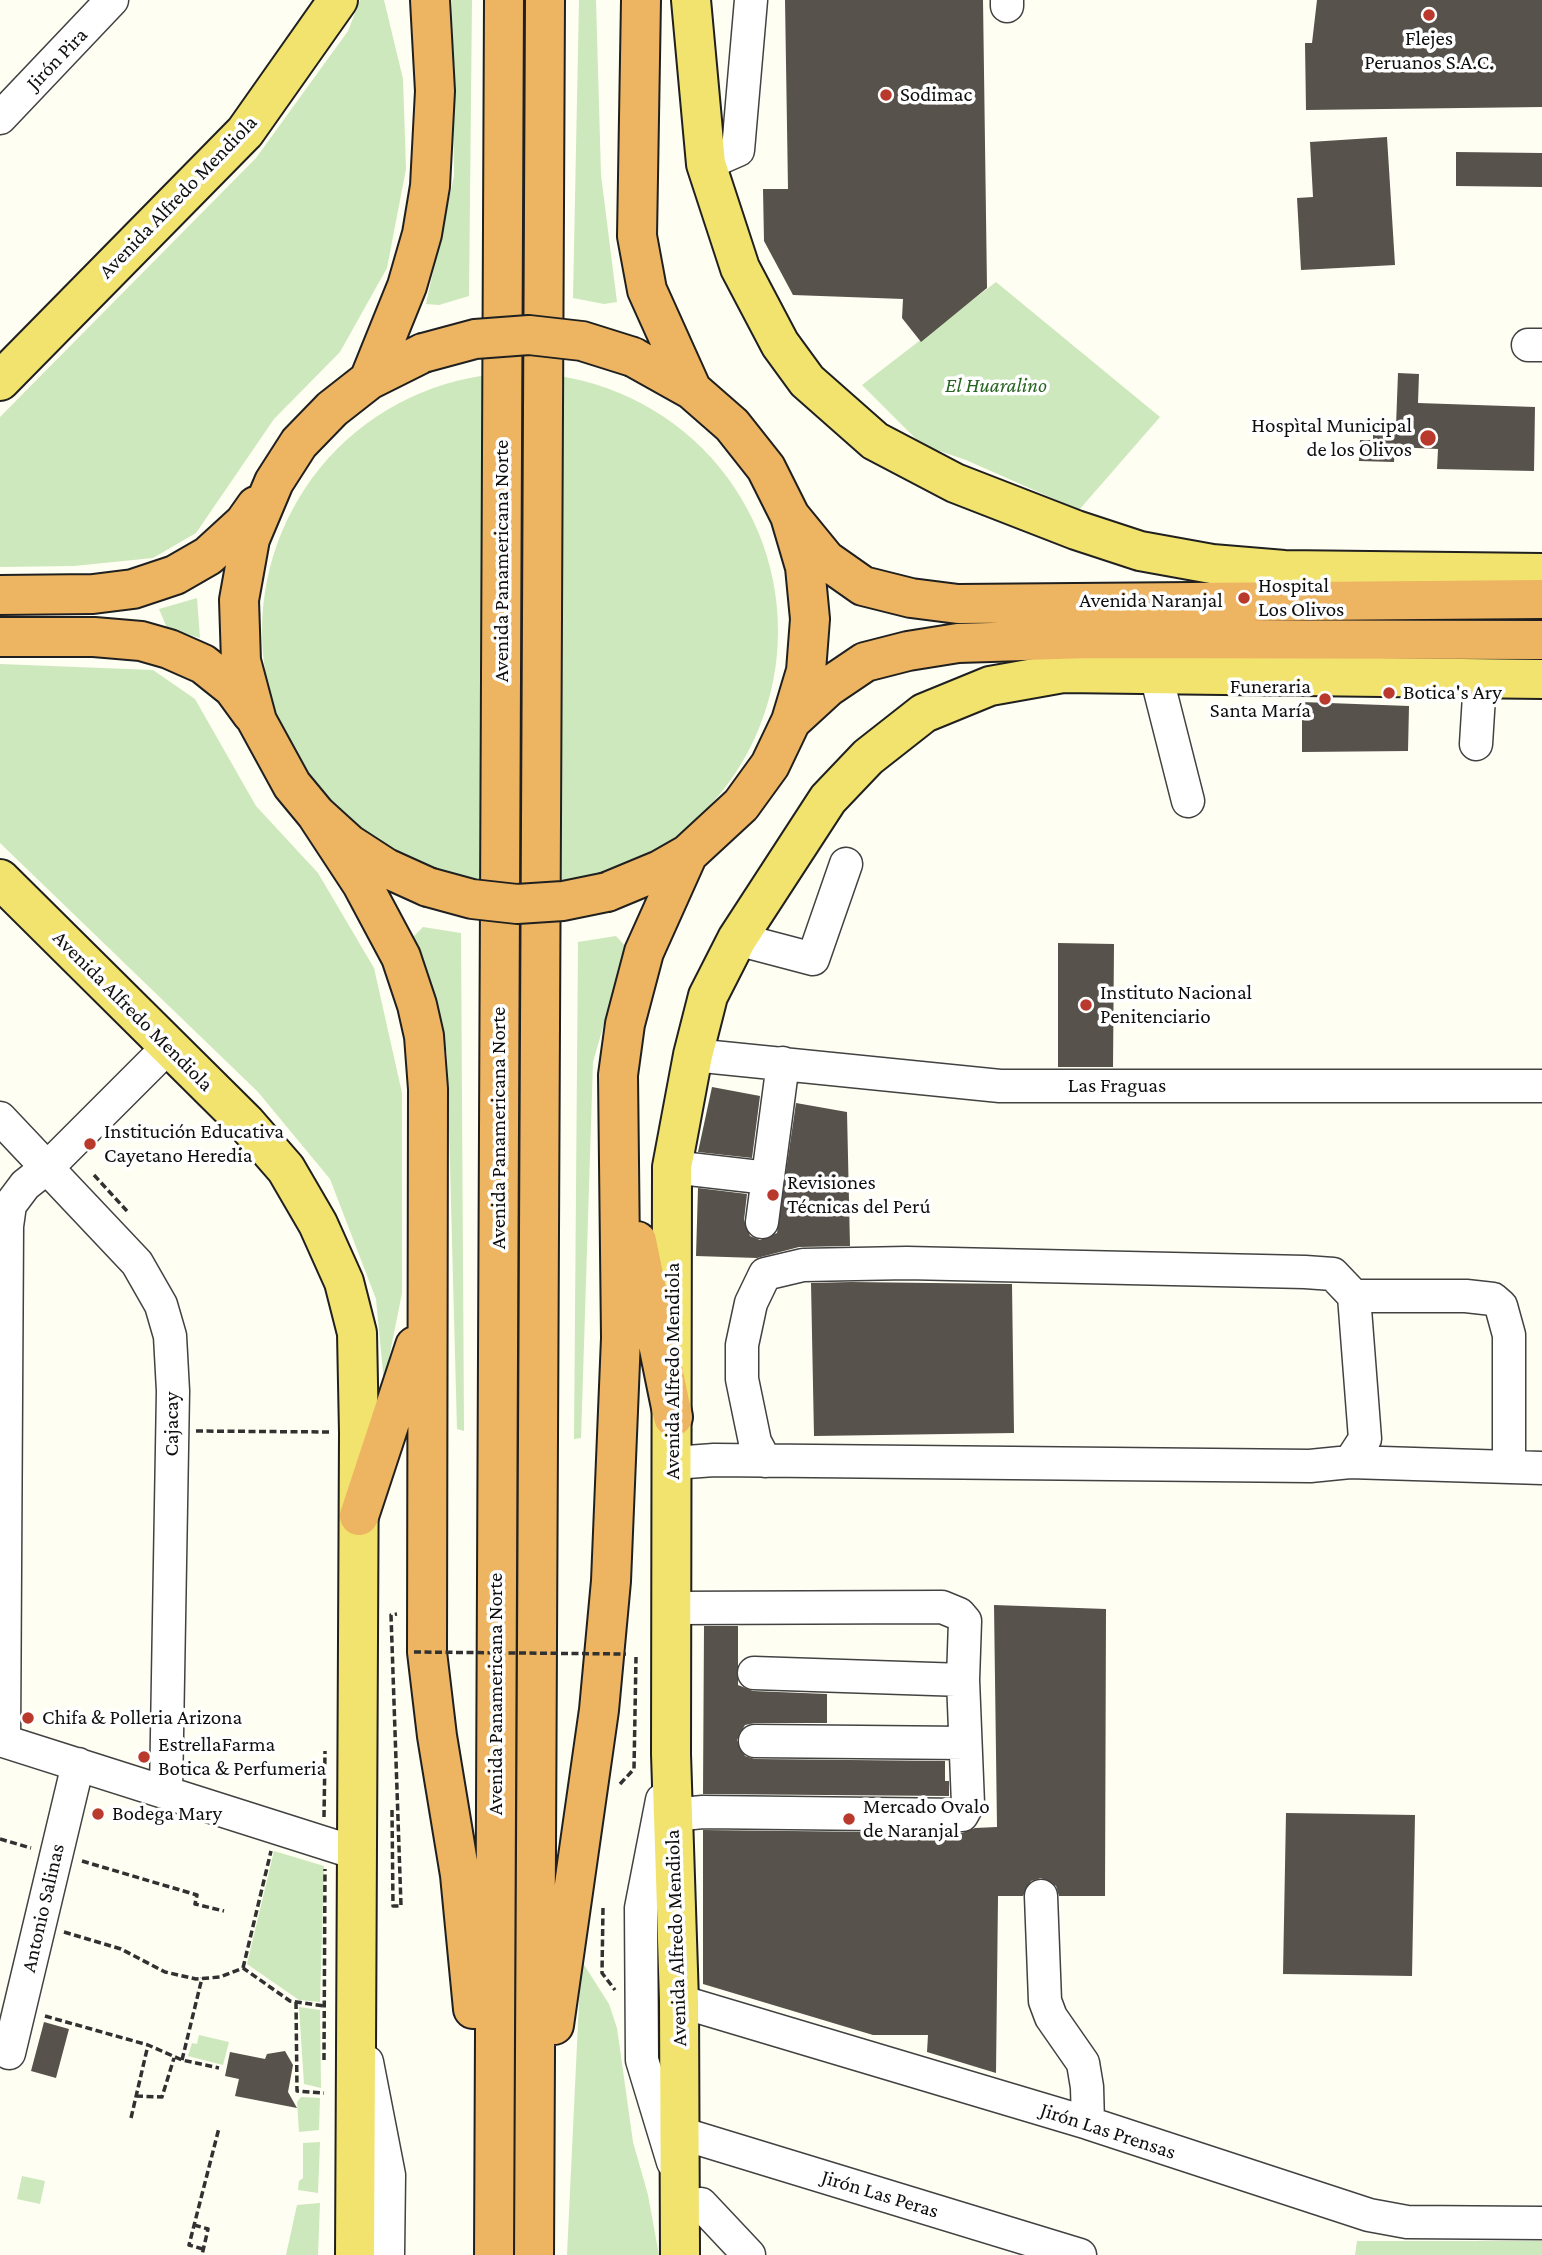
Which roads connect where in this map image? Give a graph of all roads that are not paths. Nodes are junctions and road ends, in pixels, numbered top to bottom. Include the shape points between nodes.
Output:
1 (113, 0) edge
2 (338, 0) edge
3 (402, 0) edge
4 (430, 0) edge
5 (504, 0) edge
6 (545, 0) edge
7 (641, 0) edge
8 (667, 0) edge
9 (691, 0) edge
10 (751, 0) edge
11 (435, 91) junction
12 (0, 118) edge
13 (639, 136) junction
14 (706, 164) junction
15 (0, 380) edge
16 (369, 380) junction
17 (692, 390) junction
18 (274, 482) junction
19 (790, 516) junction
20 (1542, 573) edge
21 (1422, 585) junction
22 (0, 595) edge
23 (1542, 599) edge
24 (0, 637) edge
25 (1542, 640) edge
26 (1156, 675) junction
27 (1542, 679) edge
28 (1480, 680) junction
29 (257, 720) junction
30 (791, 721) junction
31 (1476, 744) dead end
32 (1188, 801) dead end
33 (316, 814) junction
34 (688, 854) junction
35 (846, 864) dead end
36 (0, 878) edge
37 (737, 939) junction
38 (168, 1047) junction
39 (693, 1055) junction
40 (783, 1063) junction
41 (1542, 1086) edge
42 (0, 1118) edge
43 (617, 1147) junction
44 (49, 1166) junction
45 (672, 1167) junction
46 (768, 1178) junction
47 (762, 1222) dead end
48 (1354, 1296) junction
49 (427, 1308) junction
50 (673, 1418) junction
51 (765, 1461) junction
52 (1350, 1462) junction
53 (674, 1463) junction
54 (1509, 1467) junction
55 (1542, 1468) edge
56 (359, 1516) junction
57 (673, 1608) junction
58 (754, 1672) dead end
59 (963, 1680) junction
60 (2, 1740) edge
61 (755, 1741) dead end
62 (965, 1743) junction
63 (671, 1754) junction
64 (78, 1763) junction
65 (166, 1792) junction
66 (672, 1815) junction
67 (356, 1853) junction
68 (1041, 1896) dead end
69 (679, 2001) junction
70 (341, 2009) junction
71 (9, 2053) dead end
72 (494, 2114) junction
73 (1088, 2123) junction
74 (680, 2133) junction
75 (534, 2144) junction
76 (690, 2195) junction
77 (1542, 2223) edge
78 (355, 2255) edge
79 (388, 2255) edge
80 (494, 2255) edge
81 (534, 2255) edge
82 (680, 2255) edge
83 (749, 2255) edge
84 (1080, 2255) edge

1 - 12 street, Jirón Pira
2 - 15 main road, Avenida Alfredo Mendiola via 245,132
3 - 11 highway
4 - 11 highway
5 - 72 highway, Avenida Panamericana Norte
6 - 75 highway, Avenida Panamericana Norte
7 - 13 highway
8 - 13 highway
9 - 14 main road
10 - 14 street via 738,150
11 - 16 highway via 430,186 422,234 407,286
13 - 17 highway via 637,236 647,290
14 - 21 main road, Avenida Naranjal via 726,234 780,344 807,380 874,442 956,483 1140,551 1225,565 1335,572
16 - 17 highway, bridge via 423,353 475,339 529,335 582,341 634,357
16 - 18 highway via 306,435
17 - 19 highway via 732,425 758,457
18 - 22 highway via 244,523 208,556 175,575 133,589 93,594
18 - 29 highway via 250,539 239,600 241,661
19 - 21 highway, Avenida Naranjal via 826,560 863,586 958,604
19 - 30 highway via 805,566 810,619 806,671
20 - 21 main road, Avenida Naranjal
21 - 23 highway, Avenida Naranjal
24 - 29 highway via 94,637 169,649 203,664 233,688
25 - 30 highway, Avenida Naranjal via 958,643 865,662 828,687
26 - 28 main road
26 - 32 street
26 - 37 main road, Avenida Alfredo Mendiola via 1063,673 990,686 924,712 879,748 828,799
27 - 28 main road
28 - 31 street
29 - 33 highway via 272,754
30 - 34 highway via 770,765 741,805
33 - 34 highway, bridge via 386,869 472,899 517,904 607,892
33 - 49 highway via 401,957 424,1036
34 - 43 highway via 644,952 630,1001 618,1075
35 - 37 street via 813,959
36 - 38 main road, Avenida Alfredo Mendiola
37 - 39 main road, Avenida Alfredo Mendiola via 708,996
38 - 44 street
38 - 56 main road, Avenida Alfredo Mendiola via 286,1169 344,1282 357,1334 339,1428
39 - 40 street, Las Fraguas
39 - 45 main road, Avenida Alfredo Mendiola
40 - 41 street, Las Fraguas via 1000,1086
40 - 46 street
42 - 44 street, Cajacay
43 - 50 highway
43 - 75 highway via 620,1400 606,1646 581,1847
44 - 60 street via 25,1185 10,1205 7,1226
44 - 65 street, Cajacay via 137,1263 161,1305 170,1336 173,1431
45 - 46 street
45 - 50 main road, Avenida Alfredo Mendiola
46 - 47 street
48 - 51 street via 1333,1274 1305,1272 907,1263 803,1265 765,1274 751,1303 742,1345 745,1406
48 - 52 street via 1365,1439
48 - 54 street via 1466,1296 1493,1299 1501,1306 1509,1335
49 - 56 highway
49 - 72 highway via 429,1682 460,1875 473,2010
50 - 53 main road, Avenida Alfredo Mendiola
51 - 52 street via 1310,1466
51 - 53 street
52 - 54 street
53 - 57 main road, Avenida Alfredo Mendiola
54 - 55 street
56 - 67 main road, Avenida Alfredo Mendiola
57 - 59 street via 942,1607 965,1622
57 - 63 main road, Avenida Alfredo Mendiola
58 - 59 street
59 - 62 street
60 - 64 street
61 - 62 street
62 - 66 street via 968,1804 962,1815
63 - 66 main road, Avenida Alfredo Mendiola
63 - 76 street via 642,1908 642,2060
64 - 65 street
64 - 71 street, Antonio Salinas
65 - 67 street
66 - 69 main road, Avenida Alfredo Mendiola
67 - 70 main road, Avenida Alfredo Mendiola
68 - 73 street via 1045,2001 1083,2063
69 - 73 street, Jirón Las Prensas
69 - 74 main road, Avenida Alfredo Mendiola
70 - 78 main road, Avenida Alfredo Mendiola
70 - 79 street via 389,2175
72 - 80 highway, Avenida Panamericana Norte
73 - 77 street, Jirón Las Prensas via 1369,2215 1407,2222
74 - 76 main road, Avenida Alfredo Mendiola
74 - 84 street, Jirón Las Peras
75 - 81 highway
76 - 82 main road, Avenida Alfredo Mendiola
76 - 83 street

